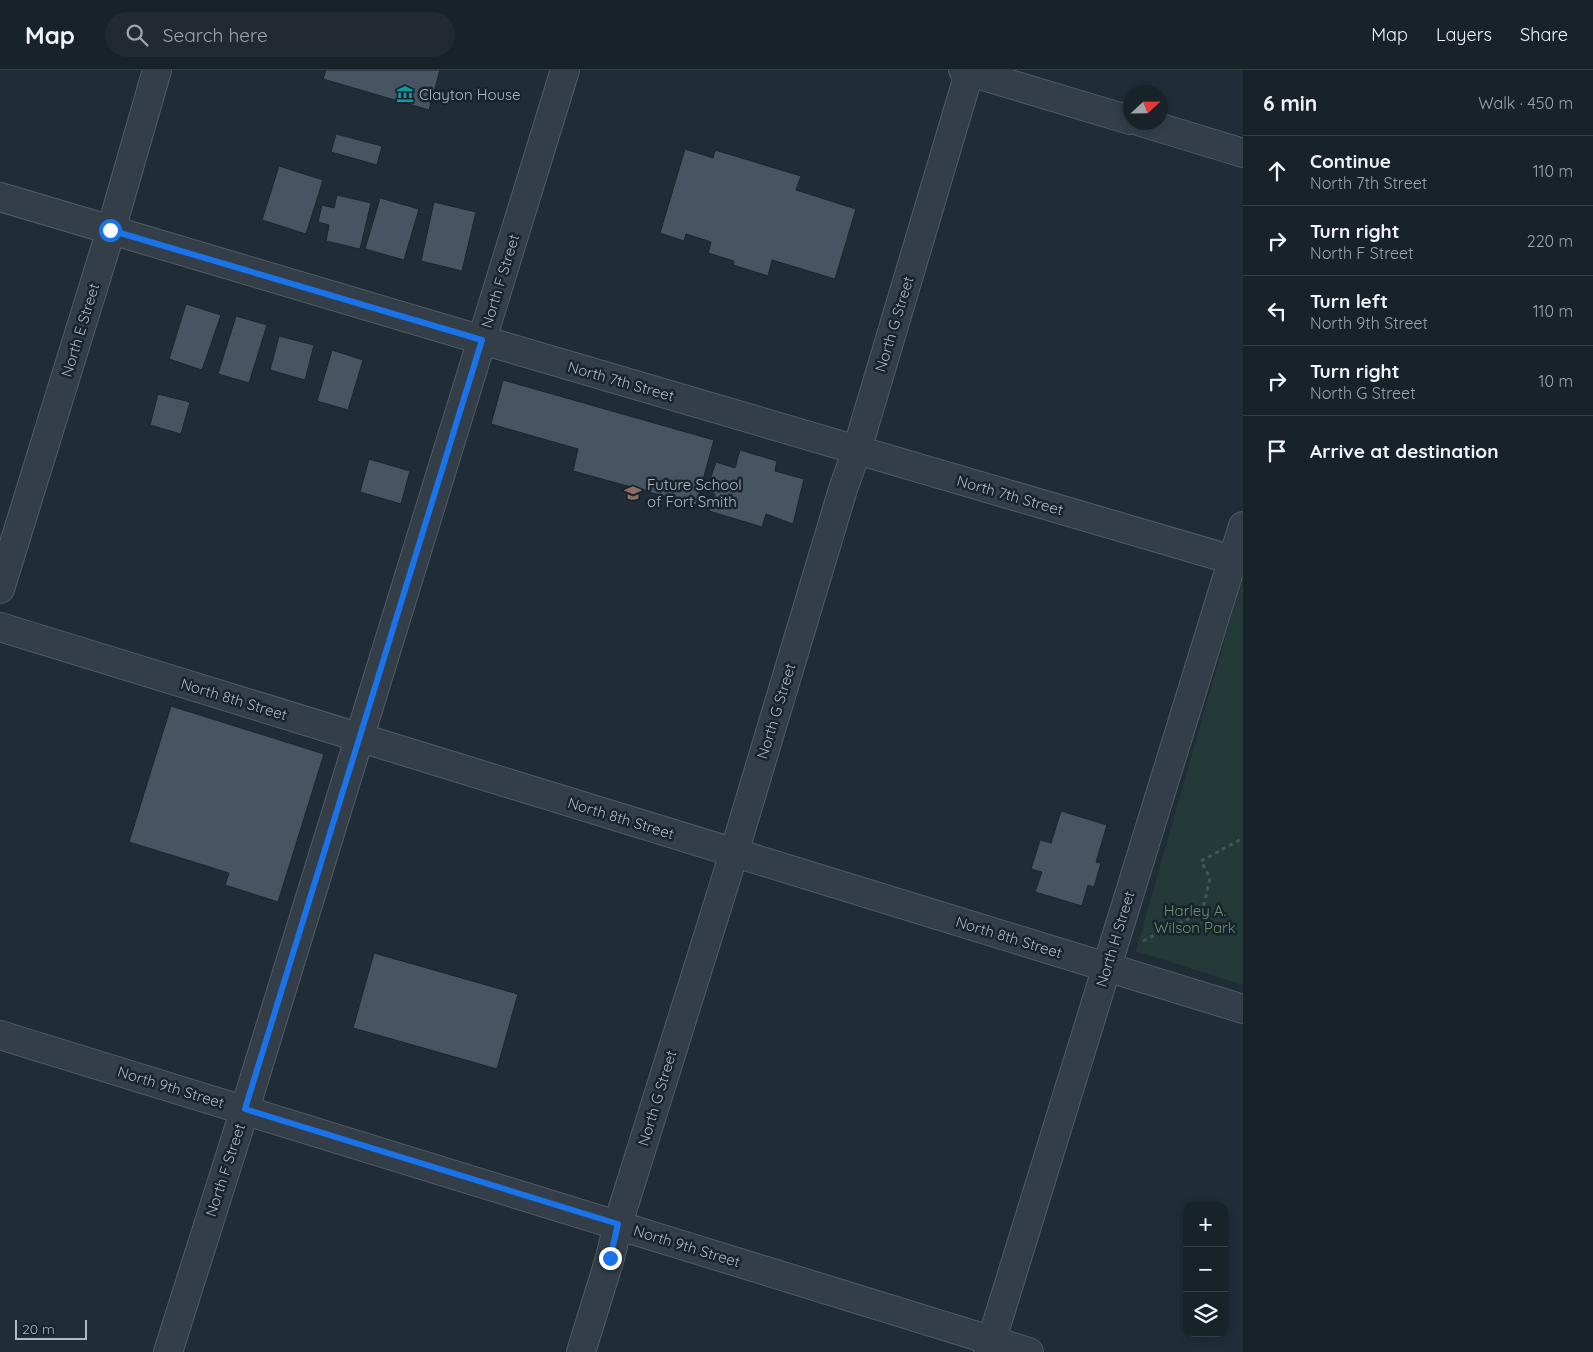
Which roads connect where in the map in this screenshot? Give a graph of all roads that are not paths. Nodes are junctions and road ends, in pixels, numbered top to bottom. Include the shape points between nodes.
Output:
1 (157, 70) edge
2 (565, 70) edge
3 (968, 71) edge
4 (1123, 118) edge
5 (1167, 130) edge
6 (1243, 153) edge
7 (0, 197) edge
8 (110, 230) junction
9 (482, 340) junction
10 (857, 450) junction
11 (1243, 526) edge
12 (1238, 562) edge
13 (0, 589) edge
14 (0, 627) edge
15 (359, 738) junction
16 (734, 853) junction
17 (1106, 967) junction
18 (1243, 1009) edge
19 (0, 1035) edge
20 (245, 1109) junction
21 (618, 1224) junction
22 (989, 1346) edge
23 (168, 1352) edge
24 (580, 1352) edge
25 (1029, 1352) edge

1 - 8 street, North E Street
2 - 9 street, North F Street
3 - 4 street
3 - 10 street, North G Street
5 - 6 street
7 - 8 street, North 7th Street
8 - 9 street, North 7th Street
8 - 13 street, North E Street
9 - 10 street, North 7th Street
9 - 15 street, North F Street
10 - 12 street, North 7th Street
10 - 16 street, North G Street
11 - 12 street, North H Street
12 - 17 street, North H Street
14 - 15 street, North 8th Street
15 - 16 street, North 8th Street
15 - 20 street, North F Street
16 - 17 street, North 8th Street
16 - 21 street, North G Street
17 - 18 street, North 8th Street
17 - 22 street, North H Street
19 - 20 street, North 9th Street
20 - 21 street, North 9th Street
20 - 23 street, North F Street
21 - 22 street, North 9th Street
21 - 24 street, North G Street
22 - 25 street, North 9th Street

